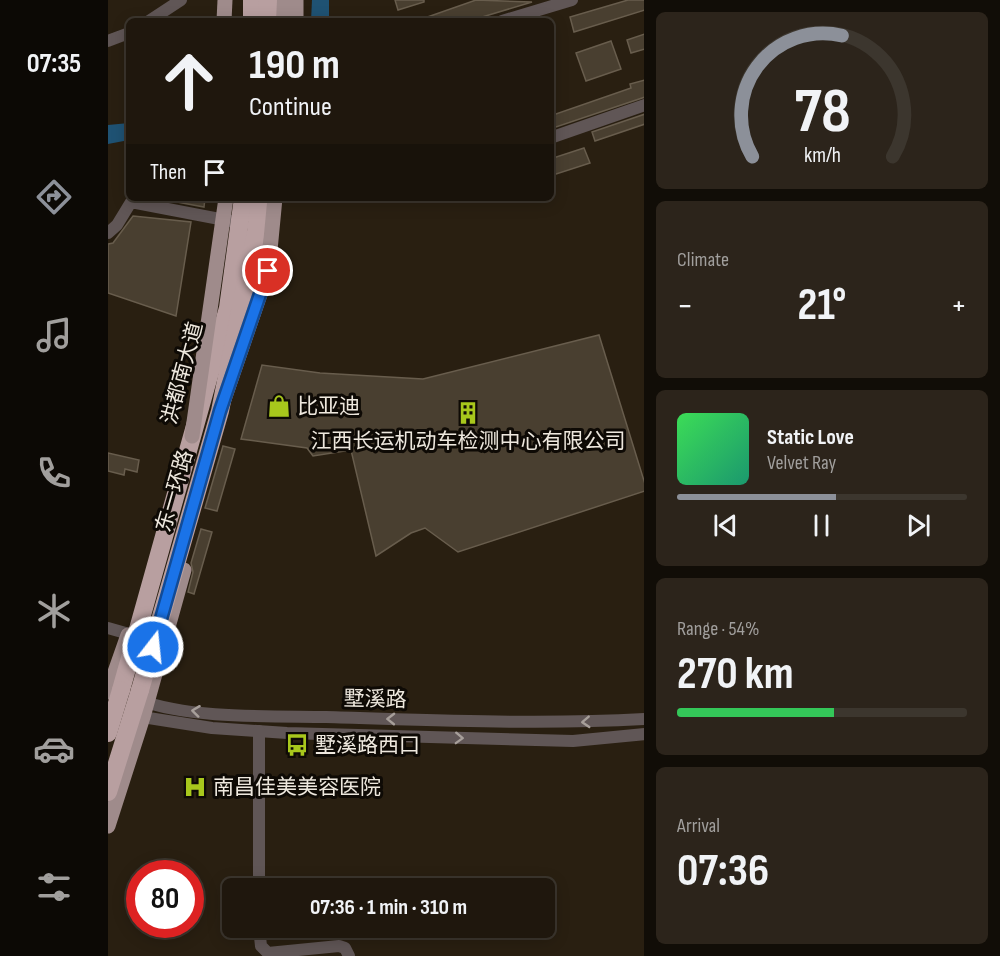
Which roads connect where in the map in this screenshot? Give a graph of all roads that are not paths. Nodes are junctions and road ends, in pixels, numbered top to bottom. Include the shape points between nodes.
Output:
1 (181, 0) edge
2 (225, 0) edge
3 (236, 0) edge
4 (244, 0) edge
5 (252, 0) edge
6 (268, 0) edge
7 (278, 0) edge
8 (283, 0) edge
9 (296, 0) edge
10 (572, 0) edge
11 (154, 18) edge
12 (224, 18) edge
13 (235, 18) edge
14 (243, 18) edge
15 (252, 18) edge
16 (267, 18) edge
17 (278, 18) edge
18 (282, 18) edge
19 (296, 18) edge
20 (512, 18) edge
21 (126, 34) edge
22 (108, 41) edge
23 (644, 105) edge
24 (554, 137) edge
25 (226, 201) edge
26 (238, 201) edge
27 (243, 201) edge
28 (260, 201) edge
29 (270, 201) edge
30 (275, 201) edge
31 (237, 222) junction
32 (108, 233) edge
33 (220, 411) junction
34 (192, 436) junction
35 (108, 628) edge
36 (129, 634) junction
37 (109, 690) edge
38 (108, 710) edge
39 (145, 710) junction
40 (644, 719) edge
41 (259, 731) junction
42 (108, 733) edge
43 (644, 734) edge
44 (108, 792) edge
45 (108, 826) edge
46 (259, 878) edge
47 (260, 938) edge
48 (349, 956) edge

1 - 11 street
2 - 12 main road
3 - 13 main road
4 - 14 main road
5 - 15 highway
6 - 16 highway
7 - 17 main road
8 - 18 main road
9 - 19 main road
10 - 20 street
21 - 22 street
23 - 24 street
25 - 34 main road, bridge
26 - 31 main road, 洪都南大道
27 - 34 highway, 东一环路, bridge via 228,308
28 - 33 highway, 东一环路, bridge
29 - 39 main road via 258,283 230,404
30 - 33 main road, bridge via 268,271
31 - 32 street via 131,202
31 - 36 main road, 洪都南大道 via 208,363
33 - 44 highway, 东一环路, bridge
34 - 42 highway, 东一环路, bridge
35 - 36 street
36 - 37 main road, 洪都南大道
37 - 39 street, 墅溪路
38 - 39 street, 墅溪路
40 -> 39 street, 墅溪路 via 571,723 227,714 156,706
39 - 41 street, 墅溪路 via 212,728
39 - 45 main road
41 -> 43 street, 墅溪路 via 573,741
41 - 46 street
47 - 48 street via 268,953 339,946

